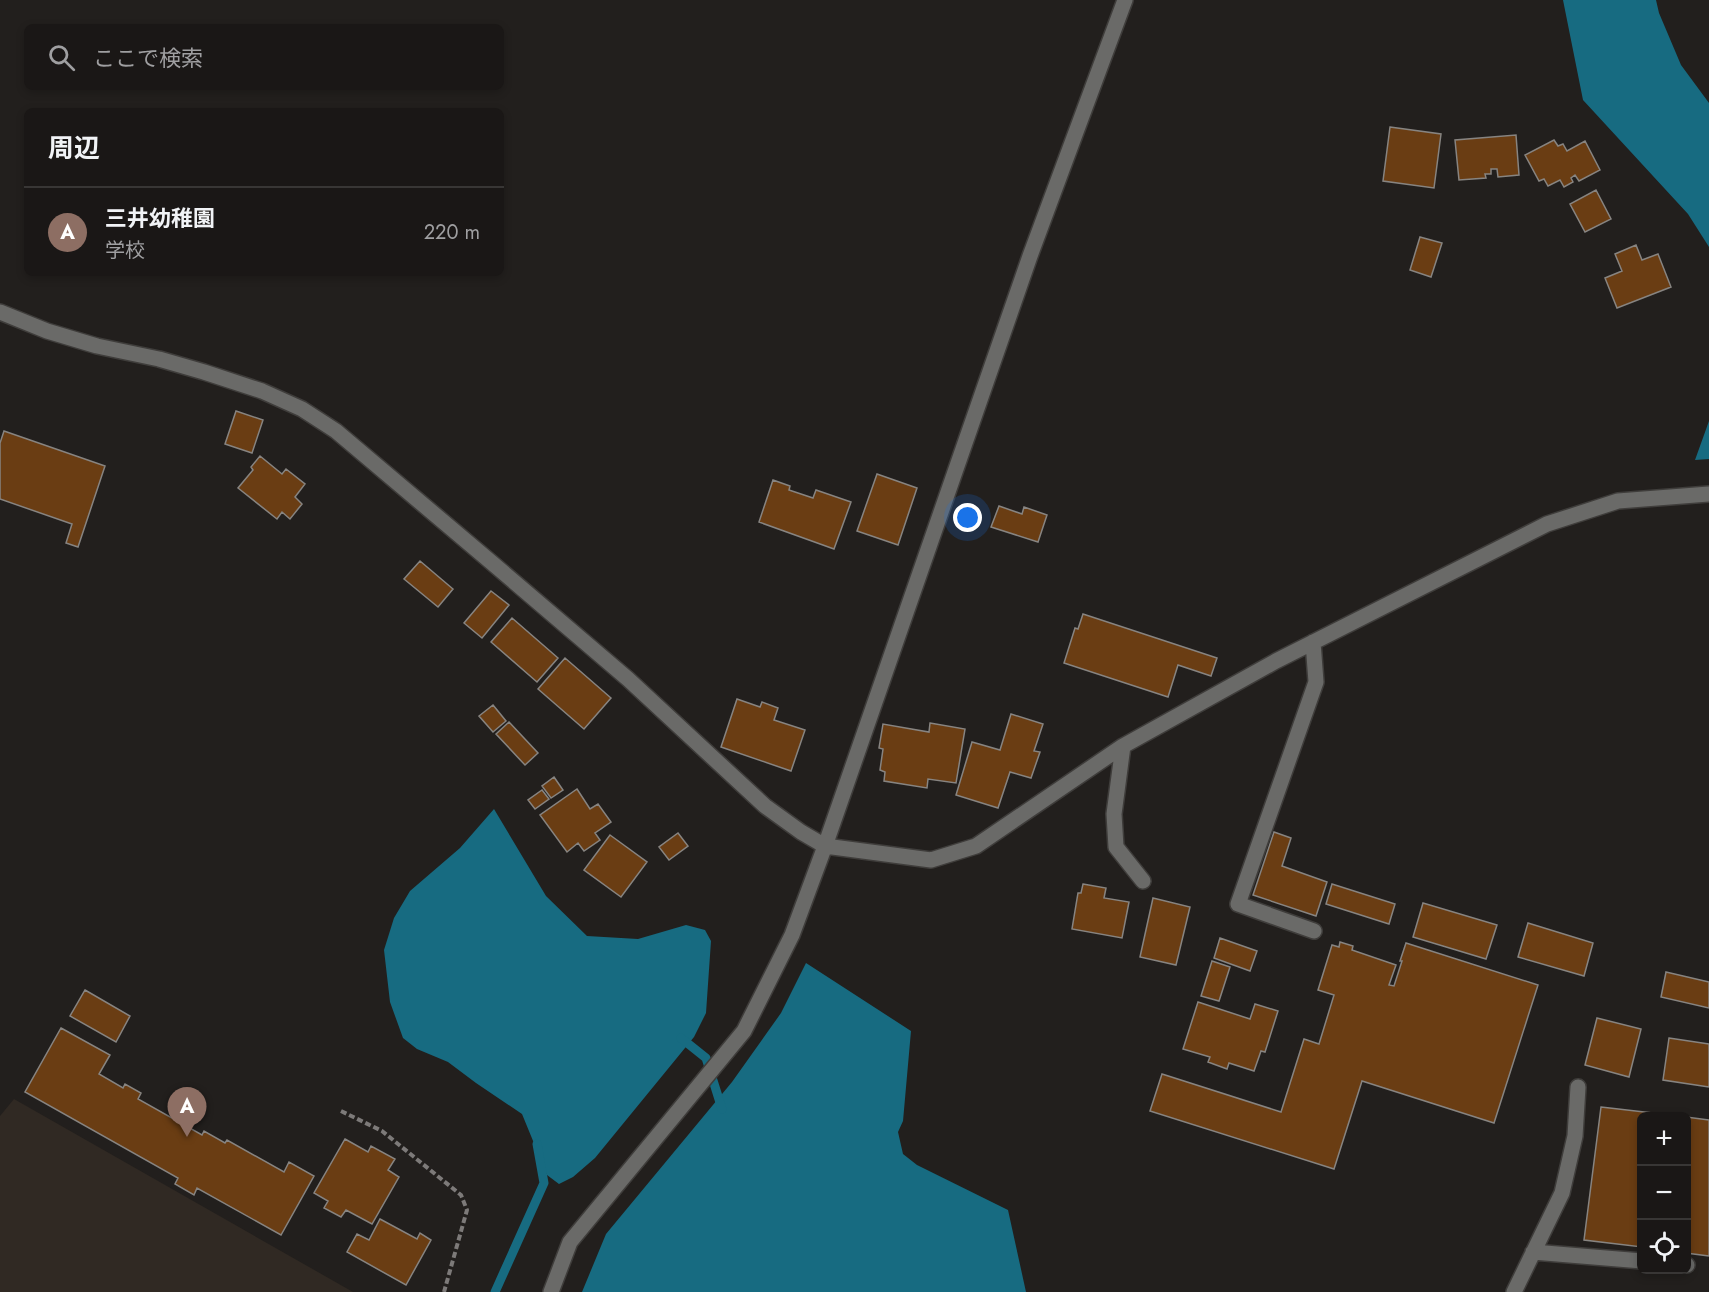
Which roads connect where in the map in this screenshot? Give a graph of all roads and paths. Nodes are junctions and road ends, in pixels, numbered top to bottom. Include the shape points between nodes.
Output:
1 (1125, 0) edge
2 (0, 312) edge
3 (1709, 494) edge
4 (1313, 642) junction
5 (1123, 747) junction
6 (825, 846) junction
7 (1143, 881) dead end
8 (1314, 931) dead end
9 (1578, 1087) dead end
10 (341, 1111) dead end
11 (1533, 1252) junction
12 (1637, 1261) edge
13 (444, 1292) edge
14 (551, 1292) edge
15 (1514, 1292) edge

1 - 6 street via 1030,256
2 - 6 street via 47,331 159,359 262,391 336,431 628,679 765,806
3 - 4 street via 1618,501 1547,524
4 - 5 street
4 - 8 street via 1316,682 1238,904
5 - 6 street via 976,846 931,860
5 - 7 street via 1114,814 1116,847
6 - 14 street via 792,935 744,1031 570,1242
9 - 11 street via 1575,1136 1562,1193
10 - 13 path via 382,1131 461,1195 467,1210
11 - 12 street
11 - 15 street

